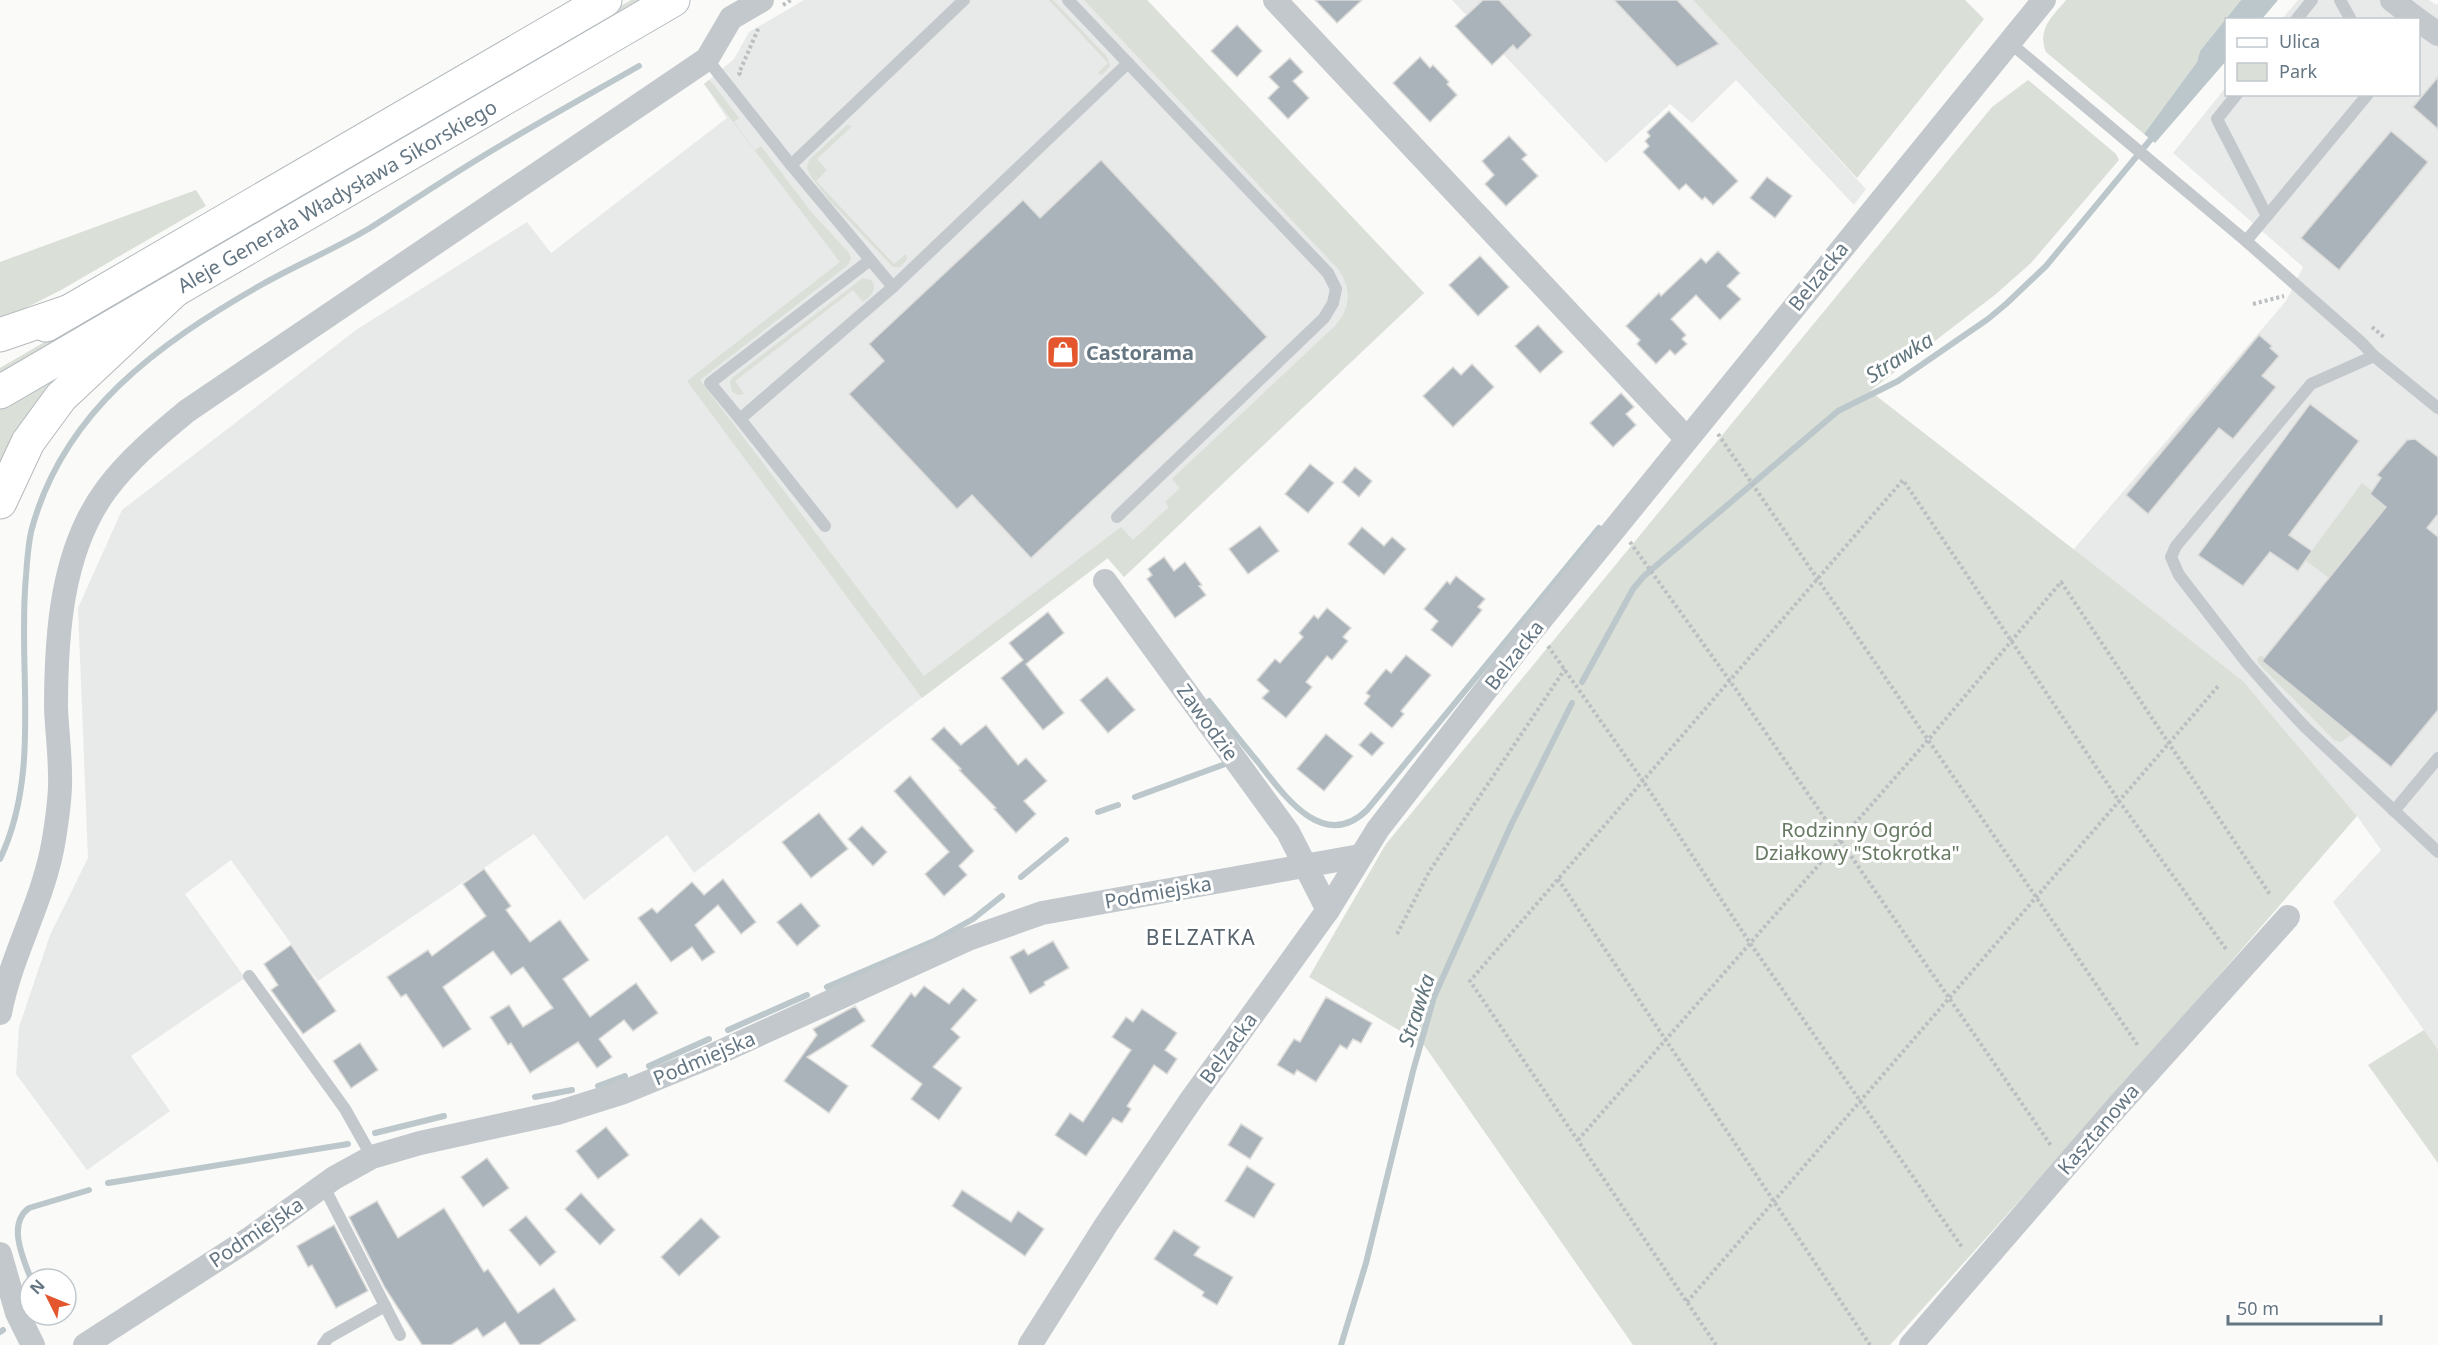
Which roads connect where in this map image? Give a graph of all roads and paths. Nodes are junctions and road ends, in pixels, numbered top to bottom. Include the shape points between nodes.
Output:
1 (605, 0) edge
2 (673, 0) edge
3 (791, 0) edge
4 (964, 0) edge
5 (1068, 0) edge
6 (1275, 0) edge
7 (2044, 0) edge
8 (2312, 0) edge
9 (2340, 0) edge
10 (2392, 0) edge
11 (768, 5) edge
12 (2298, 18) edge
13 (2350, 18) edge
14 (2415, 18) edge
15 (2420, 21) edge
16 (760, 26) dead end
17 (2438, 34) edge
18 (2009, 42) junction
19 (707, 59) junction
20 (1128, 63) junction
21 (745, 82) dead end
22 (2235, 96) edge
23 (2366, 96) edge
24 (790, 165) junction
25 (2267, 216) junction
26 (2246, 241) junction
27 (870, 260) junction
28 (893, 286) junction
29 (174, 291) junction
30 (2288, 295) dead end
31 (2253, 304) dead end
32 (70, 311) junction
33 (0, 335) edge
34 (0, 351) edge
35 (2374, 356) junction
36 (0, 392) edge
37 (2438, 408) edge
38 (740, 419) junction
39 (1722, 438) dead end
40 (1687, 439) junction
41 (0, 502) edge
42 (1117, 517) dead end
43 (825, 526) dead end
44 (1633, 545) dead end
45 (1818, 579) junction
46 (1105, 581) dead end
47 (2011, 641) junction
48 (1549, 647) dead end
49 (1565, 669) junction
50 (1730, 681) junction
51 (2220, 684) dead end
52 (1928, 740) junction
53 (2168, 743) junction
54 (2438, 758) edge
55 (1643, 781) junction
56 (2119, 801) junction
57 (2394, 811) junction
58 (1840, 840) junction
59 (2438, 852) edge
60 (1360, 856) junction
61 (1305, 865) junction
62 (1558, 879) junction
63 (2271, 896) dead end
64 (2036, 898) junction
65 (1328, 910) junction
66 (2288, 917) dead end
67 (1397, 934) dead end
68 (1750, 943) junction
69 (2226, 949) dead end
70 (249, 976) dead end
71 (1950, 999) junction
72 (0, 1012) edge
73 (1666, 1041) junction
74 (2139, 1047) dead end
75 (1861, 1103) junction
76 (1578, 1140) junction
77 (2052, 1147) dead end
78 (372, 1157) junction
79 (324, 1185) junction
80 (1774, 1202) junction
81 (1962, 1247) dead end
82 (0, 1254) edge
83 (1687, 1302) junction
84 (386, 1306) junction
85 (400, 1335) dead end
86 (33, 1345) edge
87 (85, 1345) edge
88 (323, 1345) edge
89 (1030, 1345) edge
90 (1716, 1345) edge
91 (1869, 1345) edge
92 (1911, 1345) edge

1 - 32 main road, Aleje Generała Władysława Sikorskiego
2 - 29 main road, Aleje Generała Władysława Sikorskiego
3 - 11 path
4 - 24 lane
5 - 20 lane
6 - 40 street
7 - 18 street, Belzacka
8 - 12 lane
9 - 13 lane
10 - 14 street
11 - 19 street via 731,18
15 - 17 street
16 - 21 path via 739,73
18 - 26 lane
18 - 40 street, Belzacka
19 - 24 lane
19 - 72 street via 187,411 153,439 105,491 87,522 64,589 58,627 56,708 60,778 54,840 39,900
20 - 28 lane
20 - 42 lane via 1328,273 1336,289 1324,318
22 - 25 lane via 2217,119
23 - 25 lane
24 - 27 lane
25 - 26 lane
26 - 35 lane
27 - 28 lane
27 - 38 lane via 711,383
28 - 38 lane
29 - 36 main road, Aleje Generała Władysława Sikorskiego
29 - 41 main road via 61,397 28,442
30 - 31 path
32 - 33 main road
32 - 34 main road, Aleje Generała Władysława Sikorskiego
35 - 37 lane
35 - 57 lane via 2311,384 2176,546 2171,557 2179,575 2247,663 2306,727
38 - 43 lane
39 - 45 path
40 - 60 street, Belzacka via 1523,642
44 - 50 path
45 - 47 path via 1903,480
45 - 50 path
45 - 52 path
46 - 61 street, Zawodzie via 1288,832
47 - 52 path
47 - 53 path via 2061,582
47 - 56 path
48 - 49 path
49 - 55 path
49 - 67 path via 1429,872
50 - 55 path
50 - 58 path
51 - 53 path
52 - 58 path
52 - 64 path
53 - 56 path
53 - 63 path
54 - 57 lane
55 - 62 path
55 - 68 path
56 - 64 path
56 - 69 path
57 - 59 lane
58 - 68 path
58 - 71 path
60 - 61 street, Podmiejska
60 - 65 street, Belzacka
61 - 65 street, Zawodzie
61 - 78 street, Podmiejska via 1014,921 624,1092 557,1113
62 - 73 path
62 - 76 path via 1470,981
64 - 71 path
64 - 74 path
65 - 89 street, Belzacka via 1184,1109
66 - 92 street, Kasztanowa
68 - 73 path
68 - 75 path
70 - 78 lane via 345,1109
71 - 75 path
71 - 77 path
73 - 76 path
73 - 80 path
75 - 80 path
75 - 81 path
76 - 83 path
78 - 79 street, Podmiejska
79 - 84 lane
79 - 87 street, Podmiejska via 252,1237
80 - 83 path
80 - 91 path
82 - 86 street via 17,1313
83 - 90 path
84 - 85 lane
84 - 88 lane via 328,1338

